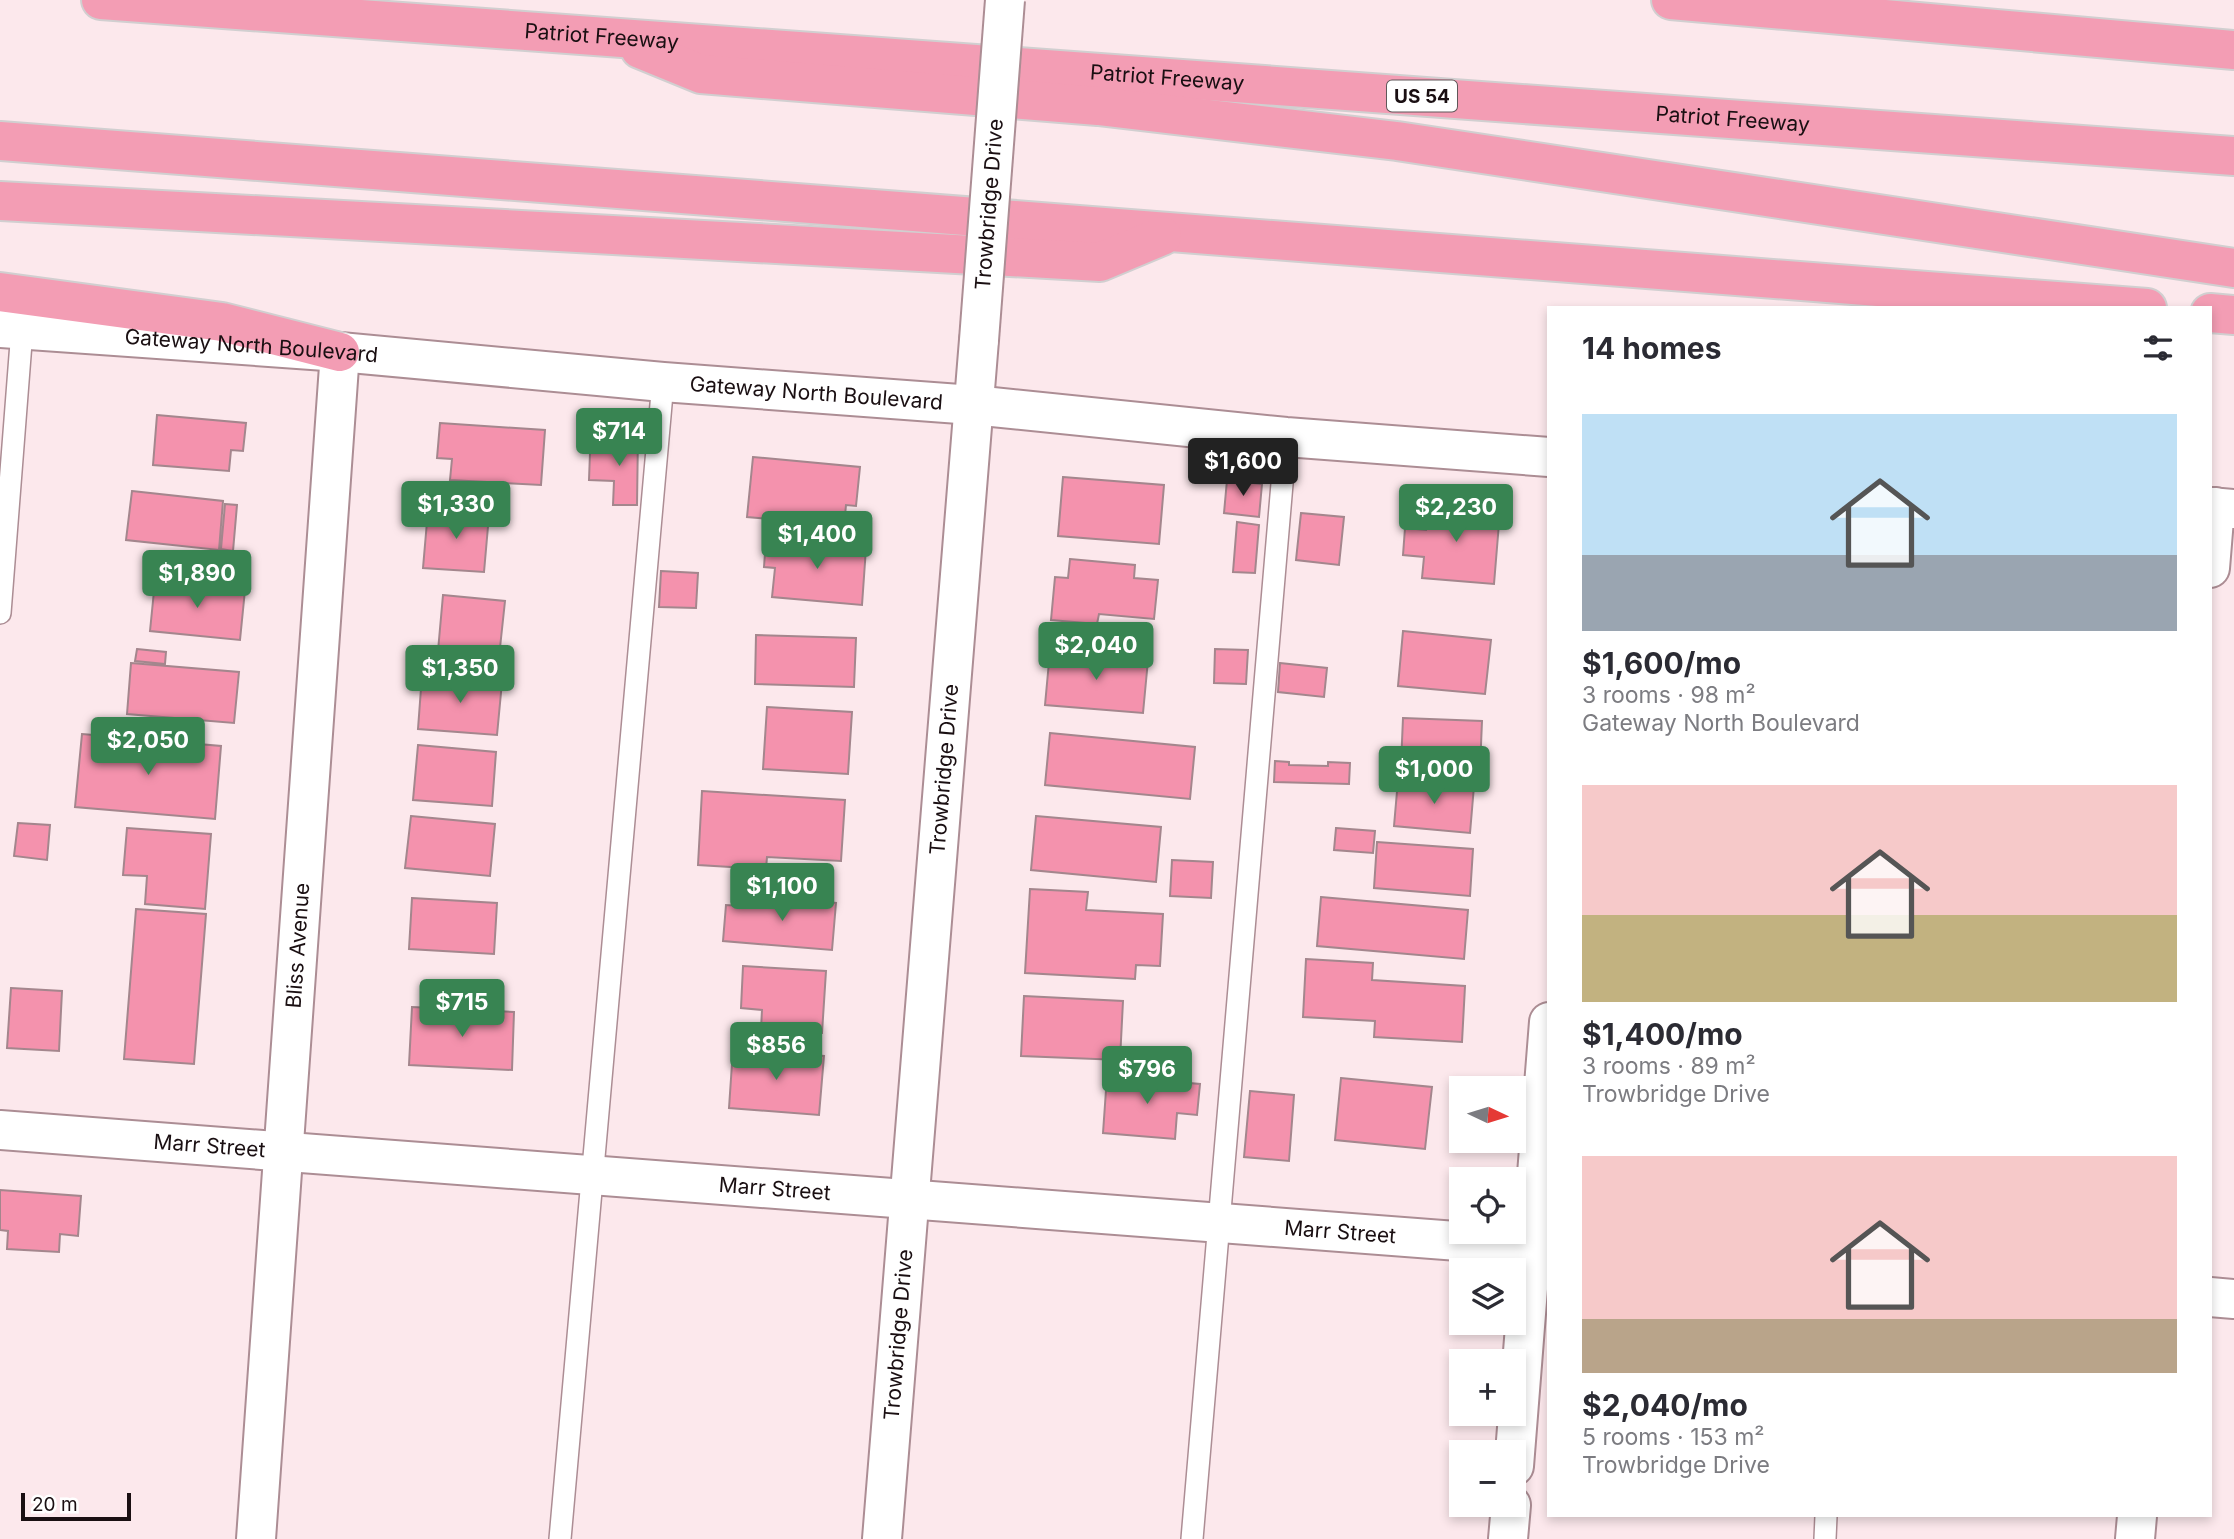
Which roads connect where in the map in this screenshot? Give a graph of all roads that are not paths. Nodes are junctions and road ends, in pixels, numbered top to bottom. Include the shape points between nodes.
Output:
1 (101, 0) edge
2 (1004, 0) edge
3 (1671, 0) edge
4 (609, 37) junction
5 (2234, 50) edge
6 (0, 141) edge
7 (2234, 156) edge
8 (0, 201) edge
9 (1167, 234) junction
10 (2234, 268) edge
11 (0, 292) edge
12 (2121, 306) edge
13 (2212, 313) edge
14 (2234, 315) edge
15 (11, 329) edge
16 (340, 352) junction
17 (663, 382) junction
18 (974, 405) junction
19 (1286, 437) junction
20 (1547, 457) edge
21 (2220, 508) edge
22 (2212, 556) edge
23 (0, 612) edge
24 (1547, 1072) edge
25 (0, 1130) edge
26 (286, 1151) junction
27 (590, 1174) junction
28 (908, 1197) junction
29 (1219, 1223) junction
30 (1540, 1248) edge
31 (2212, 1297) edge
32 (2234, 1299) edge
33 (1517, 1440) edge
34 (1510, 1517) edge
35 (1826, 1517) edge
36 (2137, 1517) edge
37 (256, 1539) edge
38 (559, 1539) edge
39 (882, 1539) edge
40 (1192, 1539) edge
41 (1508, 1539) edge
42 (1825, 1539) edge
43 (2135, 1539) edge

1 - 4 highway, Patriot Freeway / US 54
2 - 18 street, Trowbridge Drive, bridge
3 - 5 highway
4 - 7 highway, Patriot Freeway / US 54
4 - 10 highway via 701,75 1098,106 1384,139
6 - 9 highway
8 - 9 highway via 1100,262
9 - 12 highway
11 - 16 highway via 222,322
13 - 14 highway
15 - 16 street, Gateway North Boulevard
15 - 23 lane
16 - 17 street, Gateway North Boulevard
16 - 26 street, Bliss Avenue
17 - 18 street, Gateway North Boulevard
17 - 27 lane
18 - 19 street, Gateway North Boulevard
18 - 28 street, Trowbridge Drive
19 - 20 street, Gateway North Boulevard
19 - 29 lane
21 - 22 street
24 - 30 street
25 - 26 street, Marr Street
26 - 27 street, Marr Street
26 - 37 street, Bliss Avenue
27 - 28 street, Marr Street
27 - 38 lane
28 - 29 street, Marr Street
28 - 39 street, Trowbridge Drive
29 - 30 street, Marr Street
29 - 40 lane
30 - 33 street
31 - 32 street
34 - 41 street
35 - 42 lane
36 - 43 street

